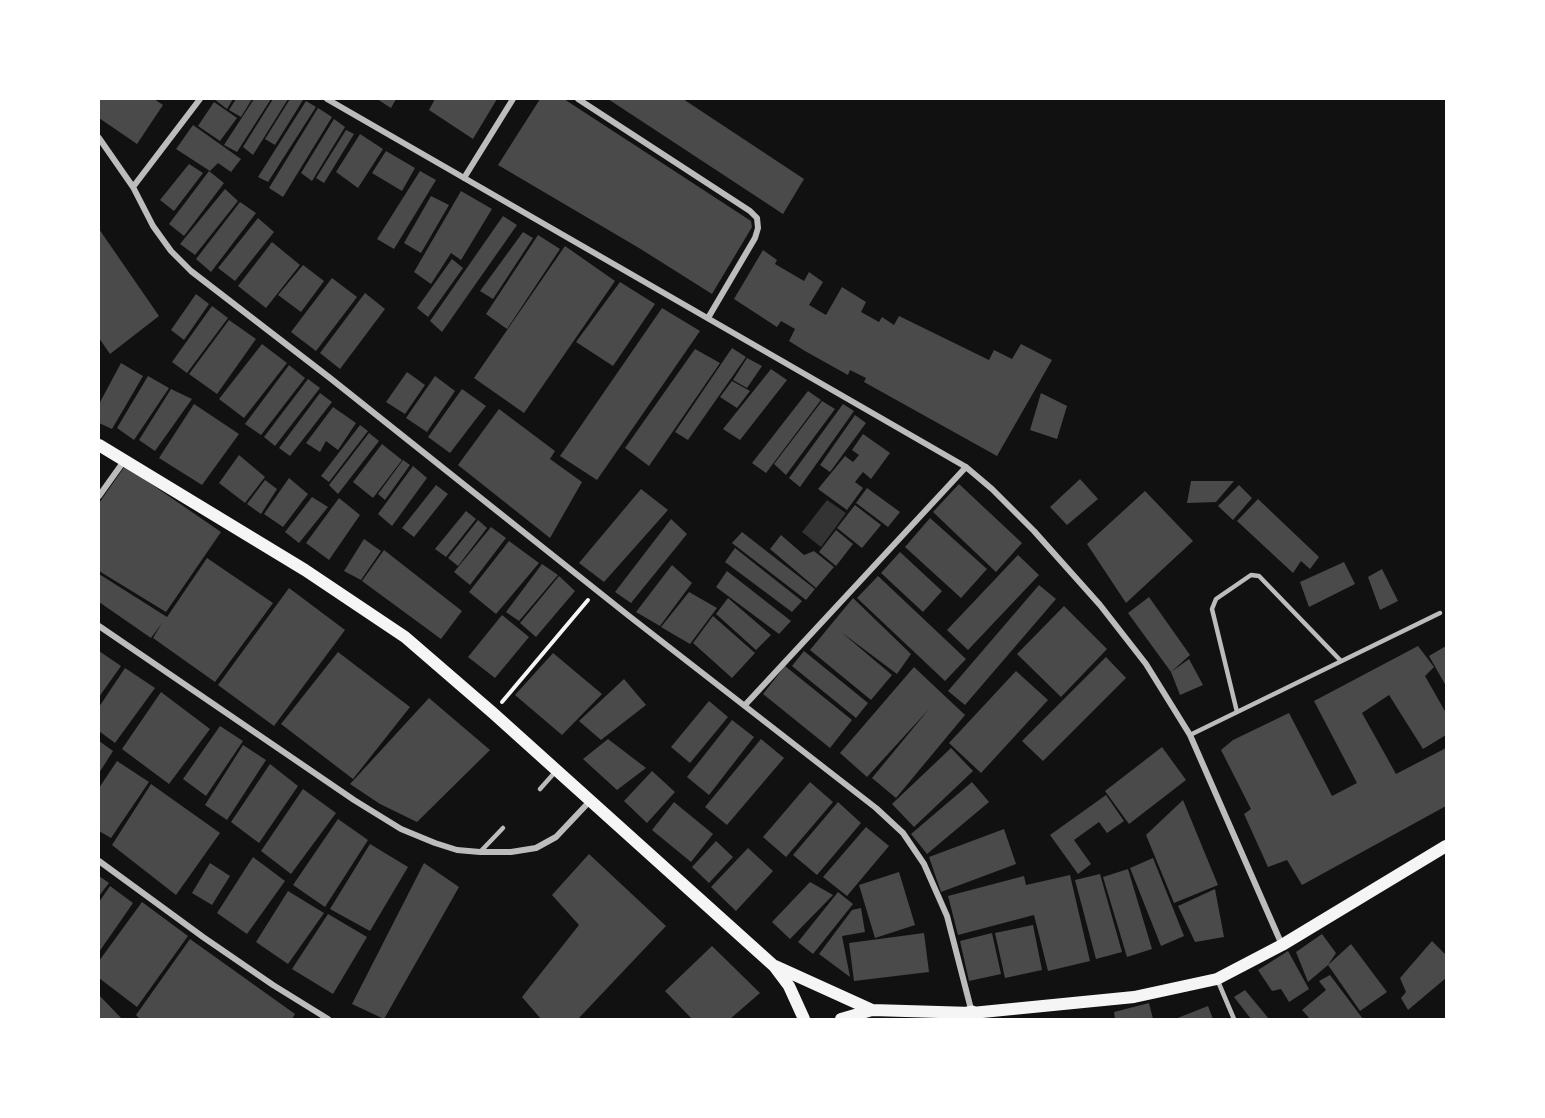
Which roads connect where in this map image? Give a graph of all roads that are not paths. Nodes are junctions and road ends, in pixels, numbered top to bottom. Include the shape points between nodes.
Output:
1 (200, 99) edge
2 (327, 99) edge
3 (513, 99) edge
4 (578, 99) edge
5 (99, 138) edge
6 (464, 178) junction
7 (133, 187) junction
8 (708, 318) junction
9 (99, 445) edge
10 (124, 460) junction
11 (966, 467) junction
12 (99, 496) edge
13 (1440, 613) dead end
14 (99, 626) edge
15 (1341, 661) junction
16 (745, 705) junction
17 (1237, 712) junction
18 (1190, 735) junction
19 (556, 771) junction
20 (540, 789) dead end
21 (590, 801) junction
22 (503, 828) dead end
23 (1446, 846) edge
24 (480, 852) junction
25 (99, 861) edge
26 (1282, 945) junction
27 (774, 966) junction
28 (1217, 979) junction
29 (872, 1010) junction
30 (972, 1013) junction
31 (328, 1019) edge
32 (804, 1019) edge
33 (841, 1019) edge
34 (946, 1019) edge
35 (1234, 1019) edge

1 - 7 street
2 - 6 street
3 - 6 street
4 - 8 street via 757,218 755,238
5 - 7 street
6 - 8 street
7 - 16 street via 153,226 191,271
8 - 11 street
9 - 10 main road
10 - 12 street
10 - 19 main road via 305,570 405,638
11 - 16 street
11 - 18 street via 1034,531 1100,605 1146,664
13 - 15 lane
14 - 24 street via 401,829 457,850
15 - 17 lane
15 - 17 lane via 1259,576 1251,575 1216,599 1212,609
16 - 30 street via 903,833 947,916
17 - 18 lane
18 - 26 street
19 - 20 lane
19 - 21 main road
21 - 24 street via 556,837 536,848
21 - 27 main road
22 - 24 lane
23 - 26 main road
25 - 31 street via 273,985
26 - 28 main road
27 - 29 main road
27 - 32 main road via 789,986
28 - 30 main road via 1134,997
28 - 35 lane
29 - 30 main road
29 - 33 main road
30 - 34 main road

